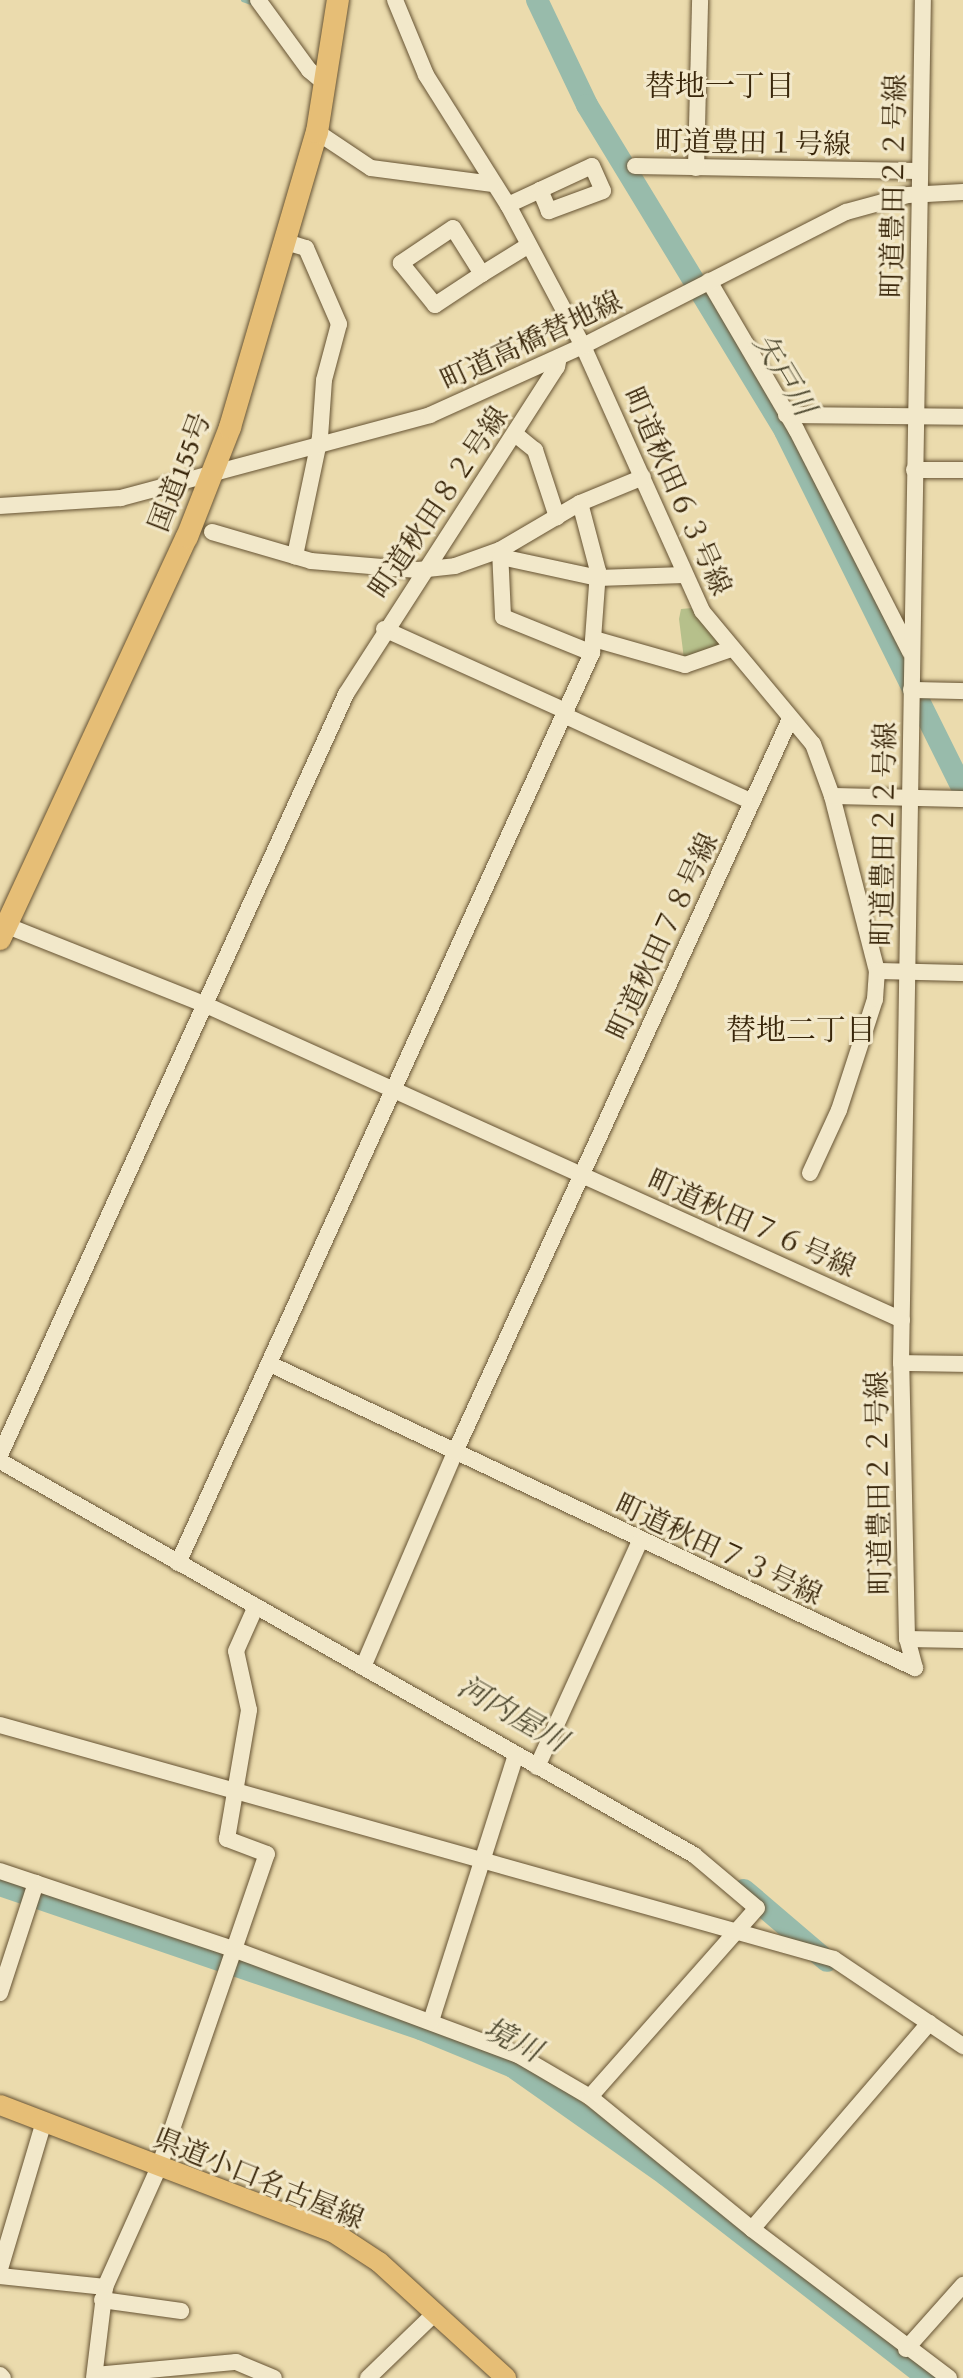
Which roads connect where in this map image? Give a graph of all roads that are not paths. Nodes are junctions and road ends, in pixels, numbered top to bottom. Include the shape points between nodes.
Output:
1 (258, 0) edge
2 (338, 0) edge
3 (395, 0) edge
4 (700, 0) edge
5 (923, 0) edge
6 (327, 85) junction
7 (317, 132) junction
8 (635, 166) dead end
9 (696, 168) junction
10 (918, 171) junction
11 (493, 184) junction
12 (540, 190) dead end
13 (963, 192) edge
14 (918, 194) junction
15 (508, 205) junction
16 (286, 242) junction
17 (529, 245) junction
18 (482, 274) junction
19 (709, 281) junction
20 (583, 346) junction
21 (559, 357) junction
22 (786, 415) junction
23 (915, 416) junction
24 (963, 417) edge
25 (515, 434) junction
26 (318, 447) junction
27 (914, 470) junction
28 (963, 470) edge
29 (212, 474) junction
30 (643, 477) junction
31 (580, 503) junction
32 (0, 506) edge
33 (557, 517) junction
34 (212, 532) dead end
35 (501, 554) junction
36 (295, 556) junction
37 (425, 568) junction
38 (684, 575) junction
39 (598, 578) junction
40 (382, 631) junction
41 (593, 646) junction
42 (731, 649) junction
43 (911, 653) junction
44 (911, 690) junction
45 (963, 691) edge
46 (566, 714) junction
47 (790, 719) junction
48 (832, 796) junction
49 (910, 798) junction
50 (963, 799) edge
51 (752, 802) junction
52 (2, 929) edge
53 (877, 971) junction
54 (908, 972) junction
55 (963, 973) edge
56 (206, 1005) junction
57 (396, 1090) junction
58 (810, 1173) dead end
59 (582, 1174) junction
60 (902, 1320) junction
61 (901, 1363) junction
62 (270, 1364) junction
63 (963, 1364) edge
64 (455, 1452) junction
65 (0, 1458) edge
66 (640, 1541) junction
67 (178, 1563) junction
68 (256, 1606) junction
69 (907, 1639) junction
70 (963, 1640) edge
71 (363, 1667) junction
72 (915, 1668) joint
73 (0, 1725) edge
74 (516, 1755) junction
75 (537, 1767) junction
76 (237, 1794) junction
77 (479, 1860) junction
78 (0, 1871) edge
79 (36, 1883) junction
80 (734, 1933) junction
81 (231, 1956) junction
82 (0, 1993) edge
83 (431, 2021) junction
84 (929, 2023) junction
85 (963, 2046) edge
86 (590, 2097) junction
87 (0, 2105) edge
88 (43, 2125) junction
89 (159, 2167) junction
90 (752, 2229) junction
91 (0, 2269) edge
92 (0, 2276) edge
93 (963, 2285) edge
94 (104, 2294) junction
95 (181, 2311) dead end
96 (435, 2313) junction
97 (906, 2349) junction
98 (94, 2376) edge
99 (274, 2378) edge
100 (368, 2378) edge
101 (506, 2378) edge
102 (949, 2378) edge

1 - 6 street via 309,70
2 - 6 highway, 国道155号
3 - 11 street, 町道秋田６３号線 via 426,75
4 - 9 street
5 - 10 street, 町道豊田２２号線
6 - 7 highway, 国道155号
7 - 11 street via 371,168
7 - 16 highway, 国道155号
8 - 9 street, 町道豊田１号線
9 - 10 street, 町道豊田１号線
10 - 14 street, 町道豊田２２号線
11 - 15 street, 町道秋田６３号線
12 - 15 street
13 - 14 street, 町道高橋替地線
14 - 19 street, 町道高橋替地線 via 846,212
14 - 23 street, 町道豊田２２号線
15 - 17 street, 町道秋田６３号線
16 - 26 street via 306,248 338,320 324,380
16 - 29 highway, 国道155号
17 - 18 street
17 - 20 street, 町道秋田６３号線
18 - 18 street via 435,305 401,263 453,228
19 - 20 street, 町道高橋替地線
19 - 22 street
20 - 21 street, 町道高橋替地線
20 - 30 street, 町道秋田６３号線
21 - 25 street, 町道秋田８２号線
21 - 26 street, 町道高橋替地線 via 446,409
22 - 23 street
22 - 43 street
23 - 24 street
23 - 27 street, 町道豊田２２号線
25 - 33 street via 535,450
25 - 37 street, 町道秋田８２号線
26 - 29 street, 町道高橋替地線
26 - 36 street
27 - 28 street
27 - 43 street, 町道豊田２２号線
29 - 32 street, 町道高橋替地線 via 107,499
29 - 52 highway, 国道155号
30 - 31 street
30 - 38 street, 町道秋田６３号線
31 - 33 street
31 - 39 street
33 - 35 street
34 - 36 street
35 - 37 street
35 - 39 street
35 - 41 street via 503,617
36 - 37 street
37 - 40 street, 町道秋田８２号線
38 - 39 street
38 - 42 street, 町道秋田６３号線
39 - 41 street
40 - 46 street
40 - 56 street, 町道秋田８２号線 via 346,694
41 - 42 street via 685,665
41 - 46 street
42 - 47 street, 町道秋田６３号線
43 - 44 street, 町道豊田２２号線
44 - 45 street
44 - 49 street, 町道豊田２２号線
46 - 51 street
46 - 57 street
47 - 48 street, 町道秋田６３号線 via 813,744
47 - 51 street, 町道秋田７８号線
48 - 49 street
48 - 53 street, 町道秋田６３号線
49 - 50 street
49 - 54 street, 町道豊田２２号線
51 - 59 street, 町道秋田７８号線
52 - 56 street, 町道秋田７６号線
53 - 54 street
53 - 58 street via 875,999 839,1110
54 - 55 street
54 - 60 street, 町道豊田２２号線
56 - 57 street, 町道秋田７６号線
56 - 65 street, 町道秋田８２号線
57 - 59 street, 町道秋田７６号線
57 - 62 street
59 - 60 street, 町道秋田７６号線
59 - 64 street, 町道秋田７８号線
60 - 61 street, 町道豊田２２号線
61 - 63 street
61 - 69 street, 町道豊田２２号線
62 - 64 street, 町道秋田７３号線
62 - 67 street
64 - 66 street, 町道秋田７３号線
64 - 71 street, 町道秋田７８号線
65 - 67 street
66 - 72 street, 町道秋田７３号線
66 - 75 street
67 - 68 street
68 - 71 street
68 - 76 street via 236,1651 249,1710
69 - 70 street
69 - 72 street, 町道豊田２２号線
71 - 74 street
73 - 76 street
74 - 75 street
74 - 77 street
75 - 80 street via 694,1855 723,1879 757,1908
76 - 77 street
76 - 81 street via 227,1839 267,1854
77 - 80 street
77 - 83 street
78 - 79 street
79 - 81 street
79 - 82 street
80 - 84 street via 834,1959
80 - 86 street
81 - 83 street
81 - 89 street
83 - 86 street via 518,2055
84 - 85 street
84 - 90 street
86 - 90 street
87 - 88 main road, 県道小口名古屋線
88 - 89 main road, 県道小口名古屋線
88 - 91 street
89 - 94 street
89 - 96 main road, 県道小口名古屋線 via 333,2232 379,2262
90 - 97 street
92 - 94 street
93 - 97 street
94 - 95 street
94 - 98 street
96 - 100 street
96 - 101 main road, 県道小口名古屋線
97 - 102 street
98 - 99 street via 236,2362

